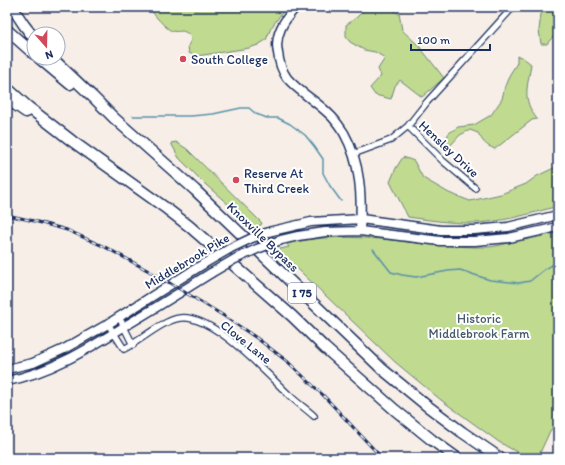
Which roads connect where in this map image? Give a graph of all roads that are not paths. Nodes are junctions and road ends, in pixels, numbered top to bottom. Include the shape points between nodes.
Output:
1 (12, 7) edge
2 (296, 7) edge
3 (513, 7) edge
4 (26, 28) edge
5 (7, 30) edge
6 (26, 47) edge
7 (48, 66) edge
8 (60, 66) edge
9 (7, 88) edge
10 (7, 99) edge
11 (114, 118) junction
12 (408, 126) junction
13 (72, 141) junction
14 (353, 154) junction
15 (475, 188) dead end
16 (558, 215) edge
17 (361, 218) junction
18 (558, 227) edge
19 (360, 231) junction
20 (119, 317) junction
21 (108, 324) junction
22 (124, 327) junction
23 (114, 333) junction
24 (133, 344) junction
25 (7, 369) edge
26 (7, 381) edge
27 (314, 416) dead end
28 (457, 458) edge
29 (500, 458) edge

1 - 4 highway
2 - 14 main road via 278,33 276,47 280,63 287,78 330,115 344,133
3 - 12 street
5 - 6 highway
7 - 11 highway via 93,105
8 - 11 highway, Knoxville Bypass / I 75
9 - 13 highway, I 75
10 - 13 highway
11 - 29 highway, Knoxville Bypass / I 75 via 194,190 382,369 462,432
12 - 14 street via 392,140
12 - 15 street, Hensley Drive
13 - 28 highway, I 75 via 189,226 395,410
14 - 17 main road via 360,182
16 - 17 main road, Middlebrook Pike via 508,227 474,230 441,230
17 - 19 main road
17 - 20 main road, Middlebrook Pike, bridge via 311,222 252,238 205,263
18 - 19 main road, Middlebrook Pike via 509,238 475,241 440,241
19 - 22 main road, Middlebrook Pike, bridge via 298,236 249,252 210,273
20 - 21 main road, Middlebrook Pike
20 - 22 street
21 - 23 street, Clove Lane
21 - 25 main road, Middlebrook Pike via 33,363
22 - 23 main road, Middlebrook Pike
22 - 24 street
23 - 24 street, Clove Lane via 124,349
23 - 26 main road, Middlebrook Pike via 69,359 37,373
24 - 27 street, Clove Lane via 171,320 181,318 201,322 246,353

